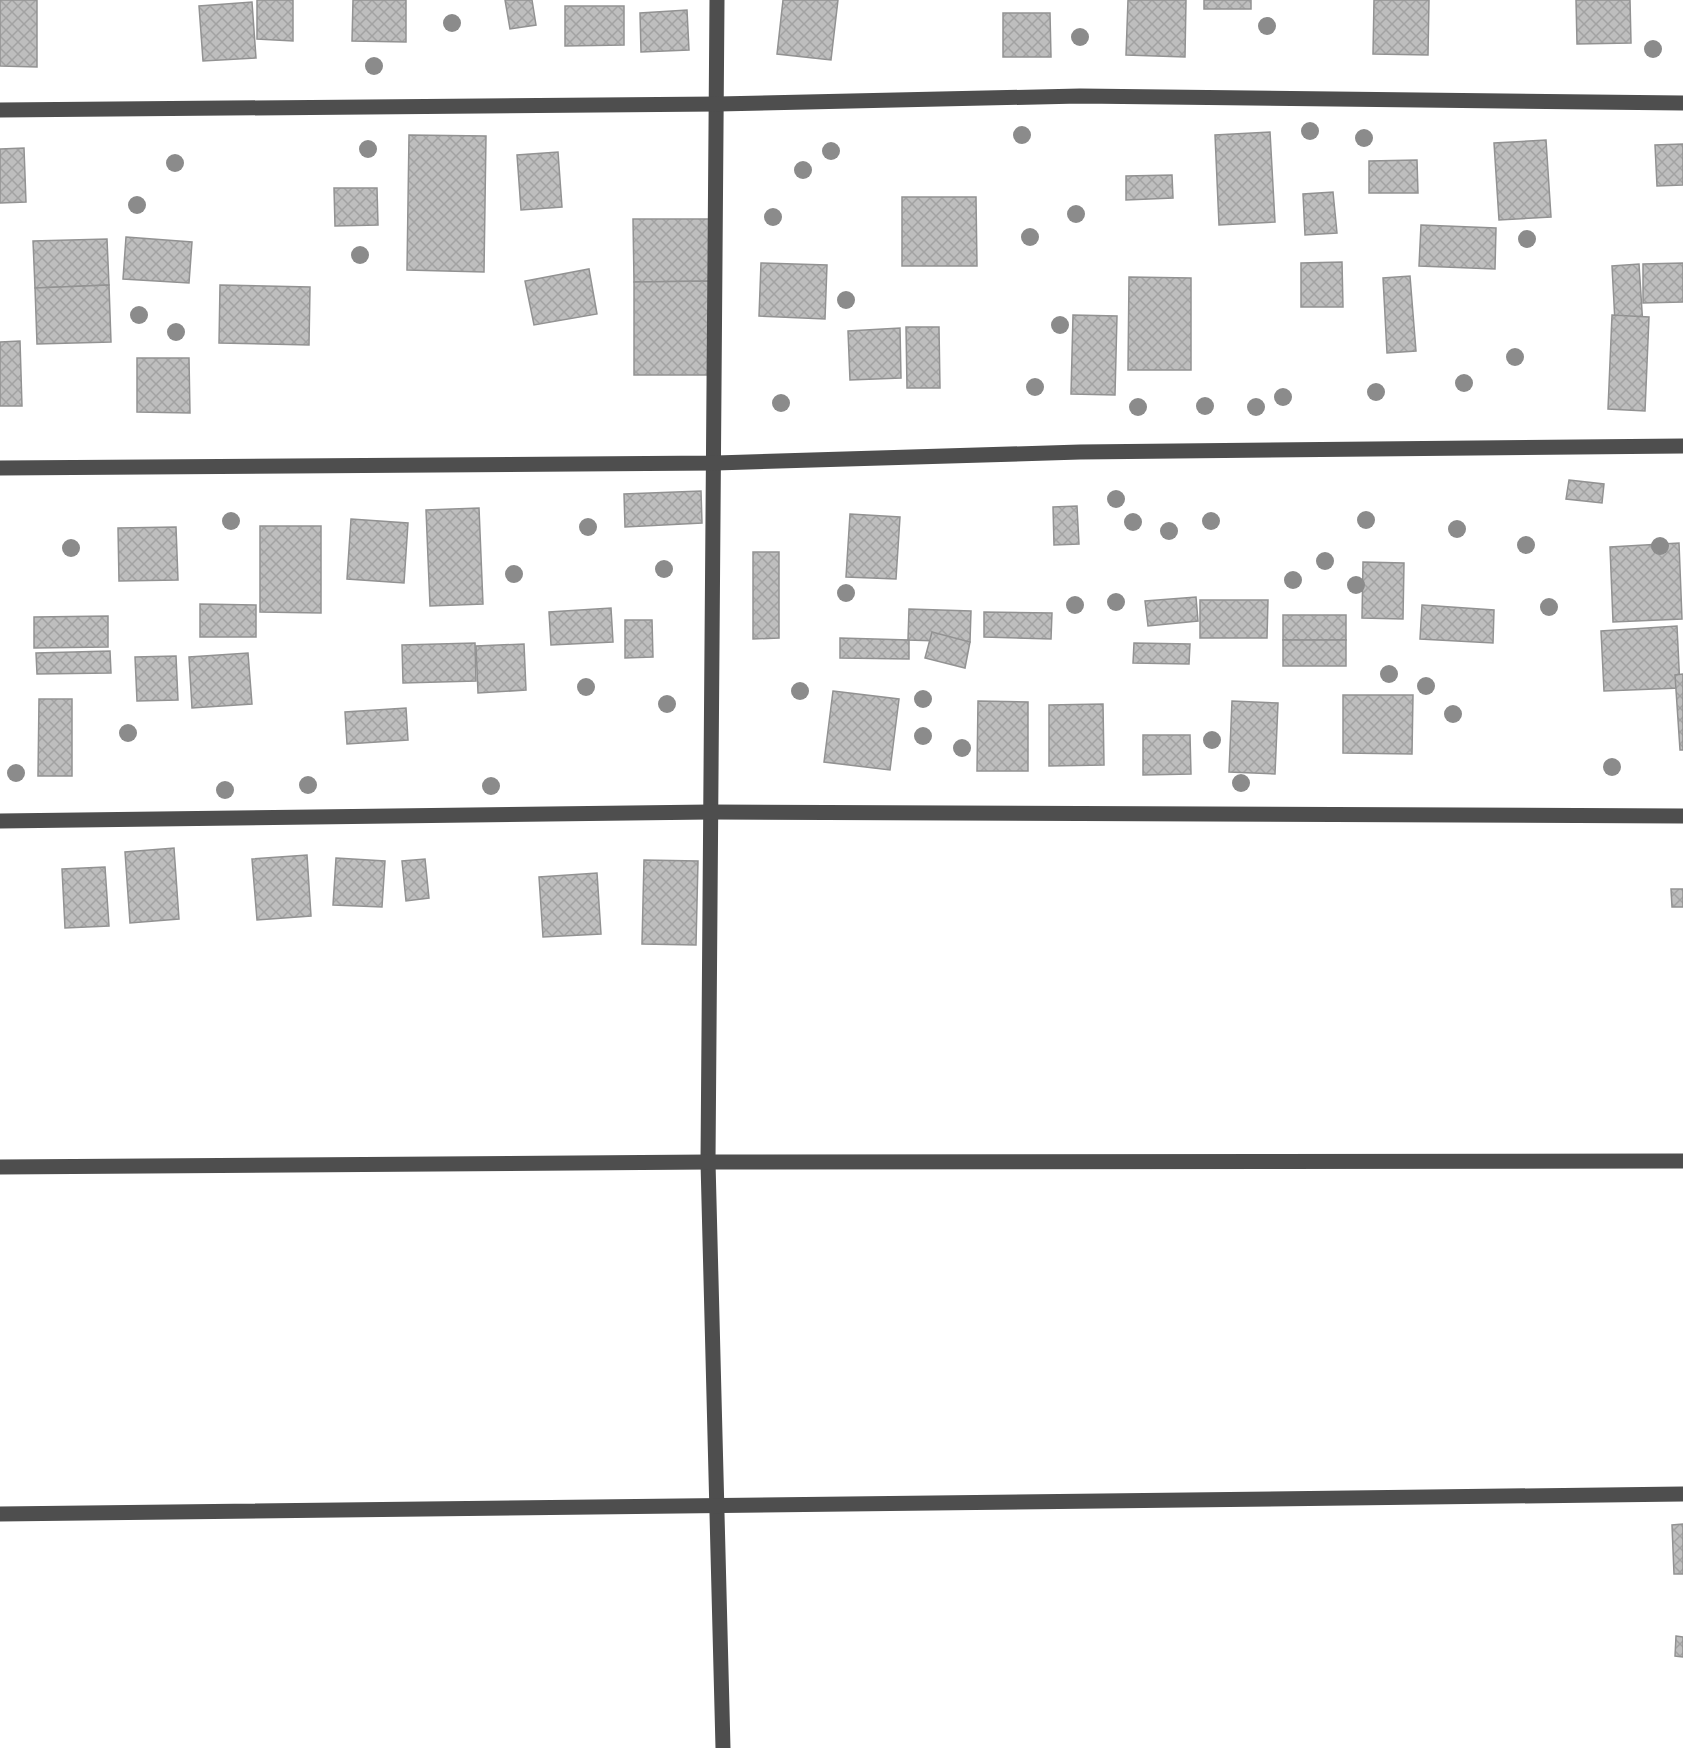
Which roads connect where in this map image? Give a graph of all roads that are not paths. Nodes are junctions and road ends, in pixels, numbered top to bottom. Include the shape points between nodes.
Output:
1 (717, 0) edge
2 (1683, 103) edge
3 (718, 104) junction
4 (0, 110) edge
5 (1683, 447) edge
6 (716, 463) junction
7 (0, 468) edge
8 (710, 812) junction
9 (1683, 816) edge
10 (0, 821) edge
11 (1683, 1161) edge
12 (708, 1162) junction
13 (0, 1167) edge
14 (1683, 1494) edge
15 (718, 1507) junction
16 (0, 1514) edge
17 (723, 1748) edge

1 - 3 street
2 - 3 street via 1080,96
3 - 4 street
3 - 6 street
5 - 6 street via 1080,452
6 - 7 street
6 - 8 street
8 - 9 street
8 - 10 street
8 - 12 street
11 - 12 street
12 - 13 street
12 - 15 street
14 - 15 street
15 - 16 street
15 - 17 street

